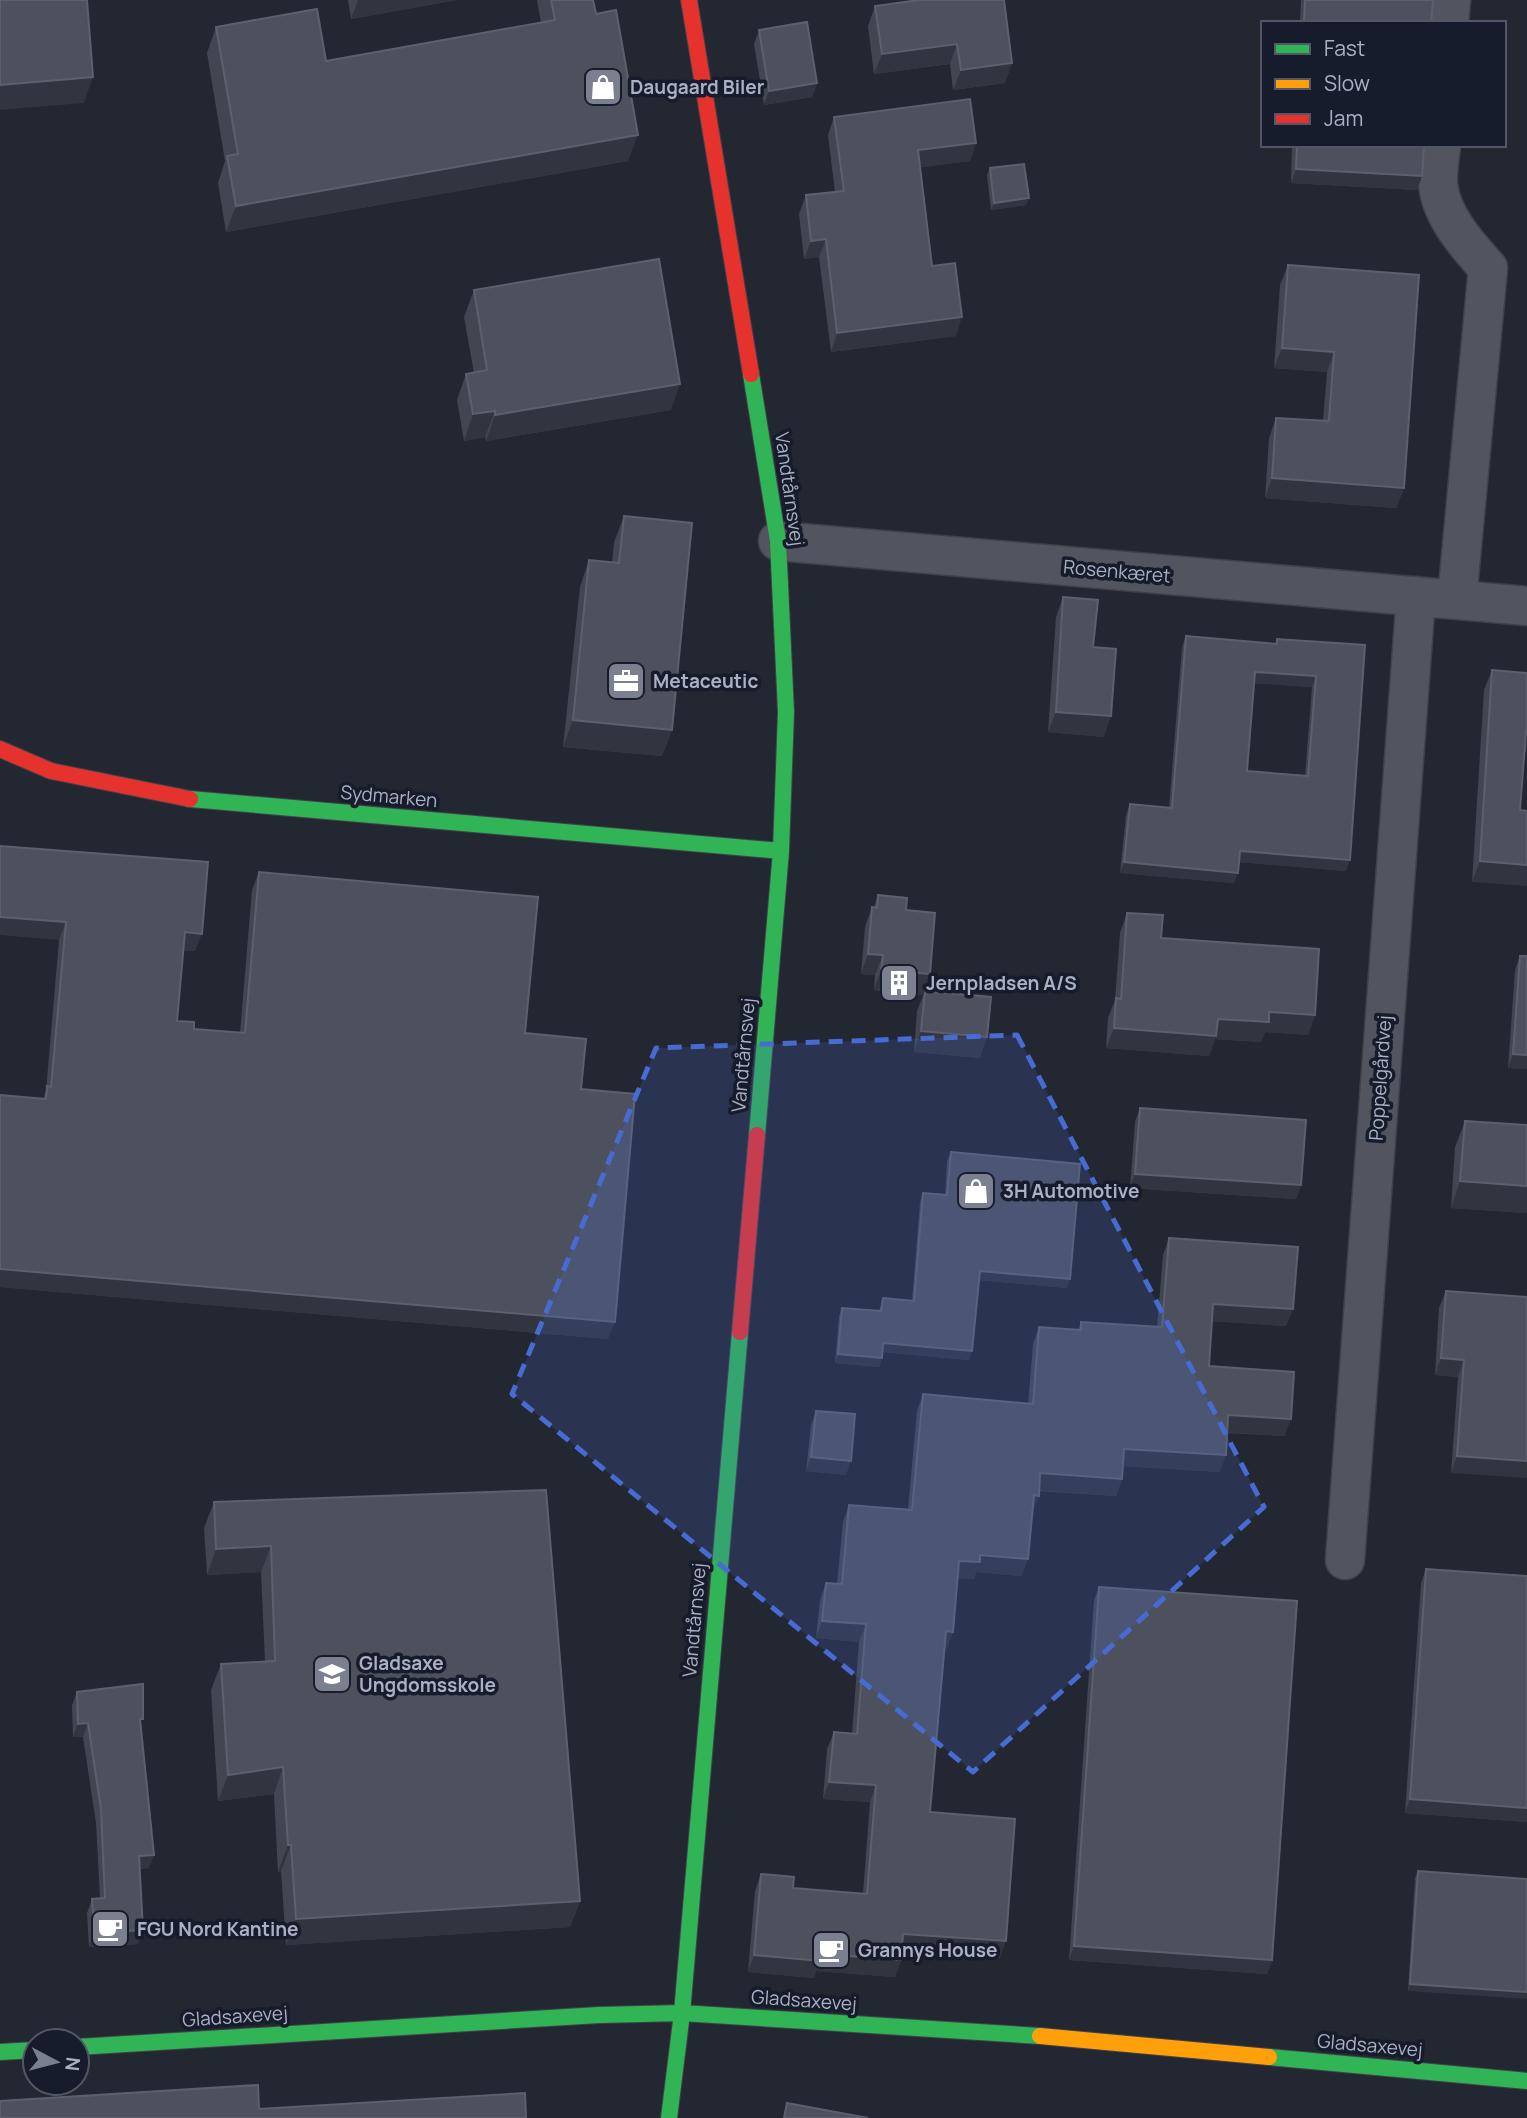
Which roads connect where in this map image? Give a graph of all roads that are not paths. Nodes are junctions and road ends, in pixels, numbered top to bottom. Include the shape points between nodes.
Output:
1 (689, 0) edge
2 (1451, 0) edge
3 (1449, 21) edge
4 (1441, 147) edge
5 (778, 541) junction
6 (1416, 596) junction
7 (1457, 599) junction
8 (1527, 606) edge
9 (0, 749) edge
10 (781, 852) junction
11 (1345, 1560) dead end
12 (682, 2013) junction
13 (91, 2046) edge
14 (21, 2050) edge
15 (0, 2052) edge
16 (1527, 2081) edge
17 (669, 2118) edge

1 - 5 street, Vandtårnsvej
2 - 3 street
4 - 7 street via 1438,184 1444,207 1466,244 1488,268
5 - 6 street, Rosenkæret
5 - 10 street, Vandtårnsvej via 786,712
6 - 7 street, Rosenkæret
6 - 11 street, Poppelgårdvej
7 - 8 street, Rosenkæret
9 - 10 street, Sydmarken via 51,771 176,798
10 - 12 street, Vandtårnsvej
12 - 13 street, Gladsaxevej
12 - 16 street, Gladsaxevej via 1019,2034
12 - 17 street, Vandtårnsvej
14 - 15 street

